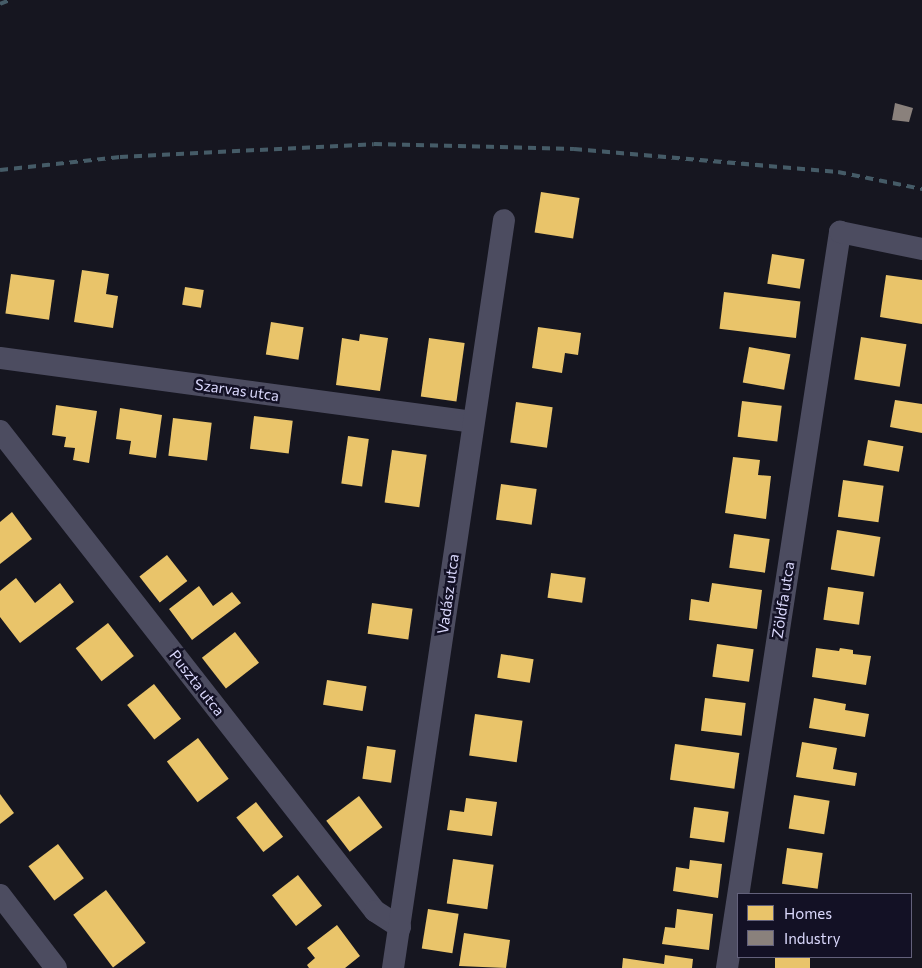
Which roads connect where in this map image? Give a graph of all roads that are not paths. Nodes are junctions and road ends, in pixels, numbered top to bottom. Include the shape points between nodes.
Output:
1 (504, 220) dead end
2 (922, 249) edge
3 (0, 358) edge
4 (473, 422) junction
5 (0, 431) edge
6 (739, 893) edge
7 (0, 895) edge
8 (737, 903) edge
9 (400, 927) junction
10 (56, 968) edge
11 (394, 968) edge
12 (727, 968) edge

1 - 4 street, Vadász utca
2 - 6 street, Zöldfa utca via 840,232
3 - 4 street, Szarvas utca
4 - 9 street, Vadász utca
5 - 9 street, Puszta utca via 375,911
7 - 10 street
8 - 12 street, Zöldfa utca
9 - 11 street, Vadász utca

